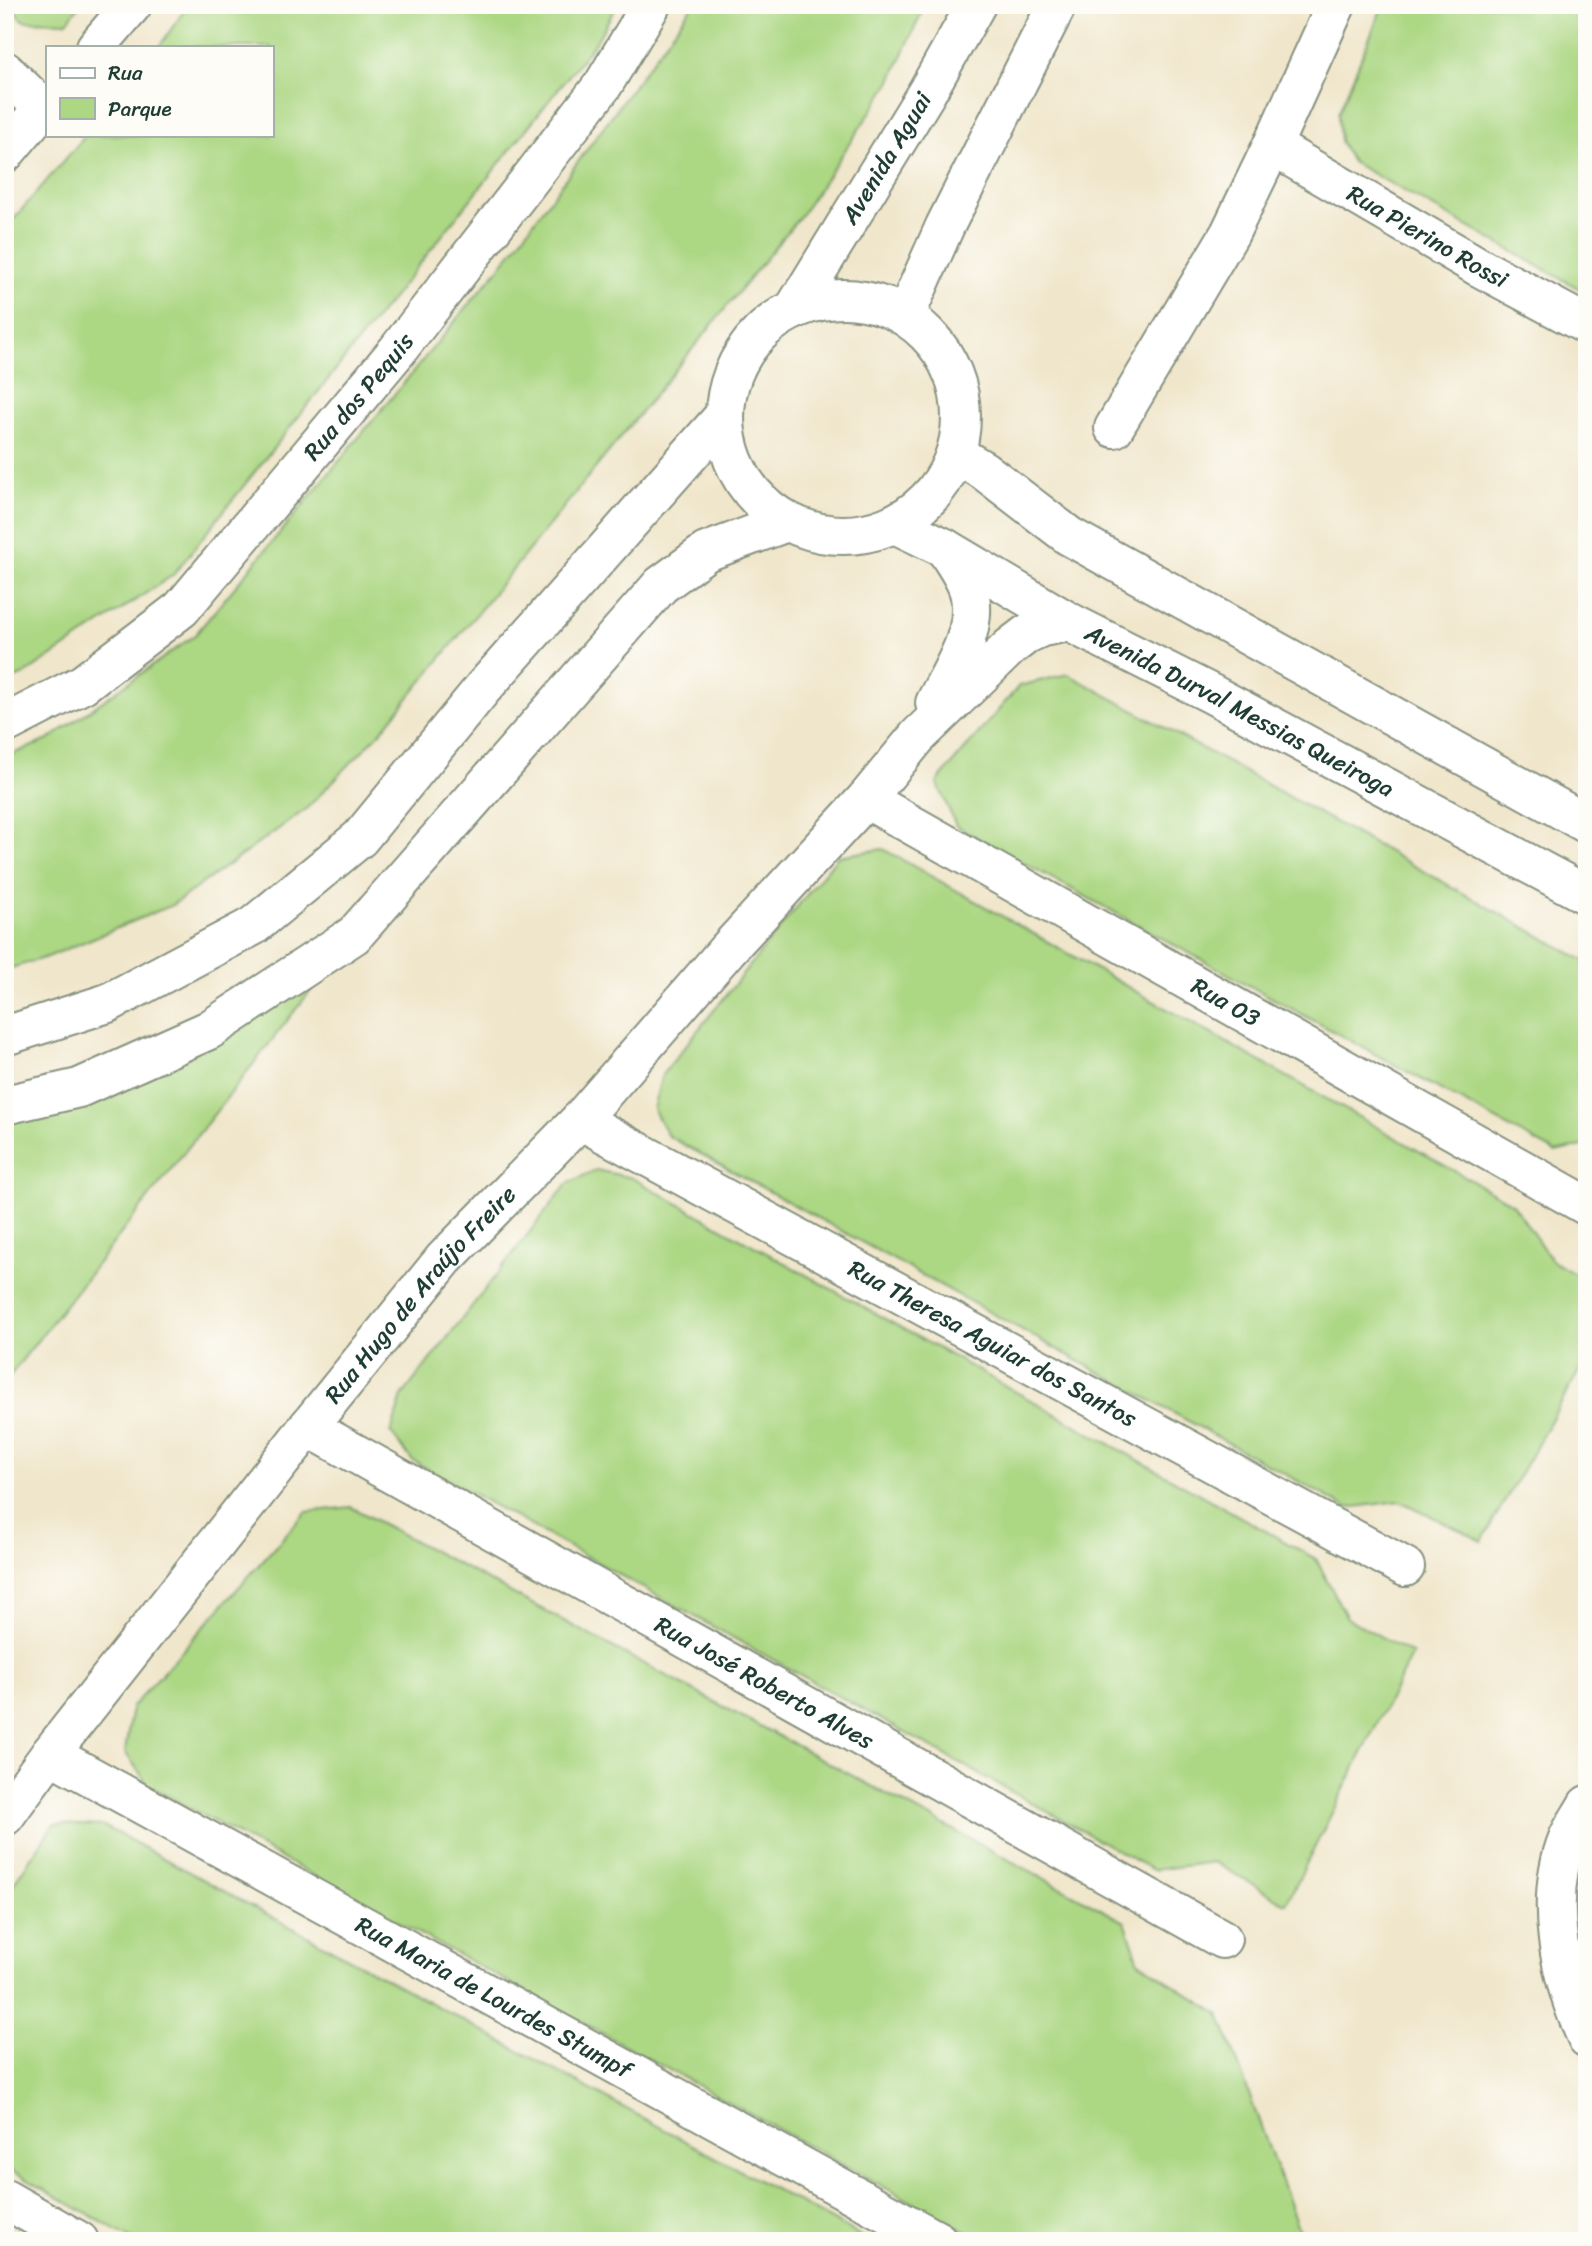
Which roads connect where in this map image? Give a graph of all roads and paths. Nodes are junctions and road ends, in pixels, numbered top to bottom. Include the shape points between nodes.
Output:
1 (132, 5) edge
2 (651, 5) edge
3 (976, 5) edge
4 (1057, 5) edge
5 (1336, 5) edge
6 (97, 46) edge
7 (5, 71) edge
8 (45, 105) edge
9 (1272, 146) junction
10 (5, 153) edge
11 (794, 309) junction
12 (905, 316) junction
13 (1587, 325) edge
14 (723, 416) junction
15 (1114, 428) dead end
16 (956, 454) junction
17 (787, 522) junction
18 (895, 524) junction
19 (945, 548) junction
20 (1069, 622) junction
21 (5, 724) edge
22 (918, 736) junction
23 (866, 799) junction
24 (1587, 824) edge
25 (1587, 895) edge
26 (5, 1036) edge
27 (5, 1105) edge
28 (580, 1120) junction
29 (1587, 1206) edge
30 (308, 1427) junction
31 (1405, 1567) dead end
32 (50, 1754) junction
33 (1587, 1805) edge
34 (5, 1816) edge
35 (1222, 1938) dead end
36 (1587, 2038) edge
37 (5, 2199) edge
38 (79, 2241) edge
39 (938, 2241) edge

1 - 6 street
2 - 21 street, Rua dos Pequis via 603,85 397,351 181,608 83,684
3 - 11 street, Avenida Aguai
4 - 12 street via 945,226
5 - 9 street
7 - 8 street
8 - 10 street
9 - 13 street, Rua Pierino Rossi
9 - 15 street via 1230,233
11 - 12 street via 831,299 869,302
11 - 14 street via 765,327 743,352 729,383
12 - 16 street via 926,332 954,376 961,402
14 - 17 street via 728,448 741,478 761,503
14 - 26 street via 483,688 360,838 253,926 108,1003
16 - 18 street via 933,495
16 - 24 street via 1069,537
17 - 18 street via 822,534 859,535
17 - 27 street via 706,552 661,585 354,935 209,1030 79,1088
18 - 19 street, Avenida Durval Messias Queiroga
19 - 20 street, Avenida Durval Messias Queiroga
19 - 22 street via 970,596 971,622 961,652
20 - 22 street via 1027,634 983,670
20 - 25 street, Avenida Durval Messias Queiroga
22 - 23 street, Rua Hugo de Araújo Freire
23 - 28 street, Rua Hugo de Araújo Freire
23 - 29 street, Rua 03
28 - 30 street, Rua Hugo de Araújo Freire via 444,1259
28 - 31 street, Rua Theresa Aguiar dos Santos
30 - 32 street, Rua Hugo de Araújo Freire
30 - 35 street, Rua José Roberto Alves
32 - 34 street, Rua Hugo de Araújo Freire
32 - 39 street, Rua Maria de Lourdes Stumpf
33 - 36 street via 1568,1838 1557,1902 1565,1982
37 - 38 street

